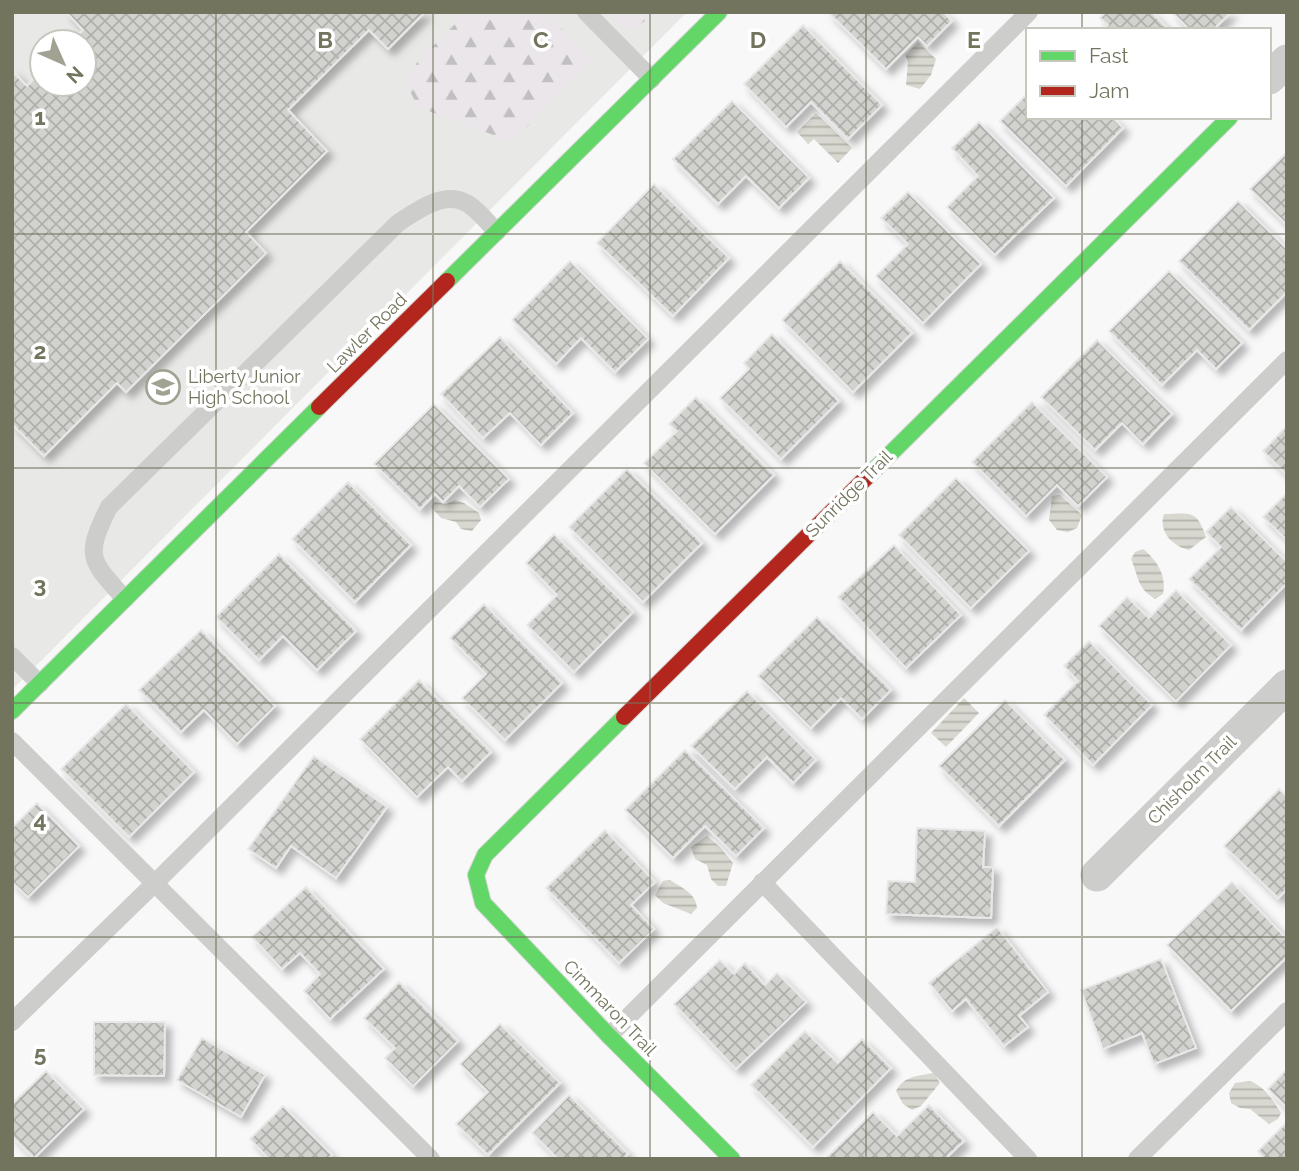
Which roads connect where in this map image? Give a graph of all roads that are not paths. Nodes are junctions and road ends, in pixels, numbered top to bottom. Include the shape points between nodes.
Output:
1 (586, 12) edge
2 (719, 12) edge
3 (1029, 12) edge
4 (1287, 61) edge
5 (1271, 76) edge
6 (652, 79) junction
7 (1228, 119) edge
8 (497, 232) junction
9 (1287, 360) edge
10 (125, 599) junction
11 (12, 656) edge
12 (40, 684) junction
13 (1287, 686) edge
14 (12, 711) edge
15 (12, 741) edge
16 (476, 875) joint
17 (1097, 875) dead end
18 (156, 882) junction
19 (762, 882) junction
20 (1287, 1011) edge
21 (12, 1022) edge
22 (608, 1036) junction
23 (431, 1159) edge
24 (732, 1159) edge
25 (1028, 1159) edge
26 (1138, 1159) edge

1 - 6 lane
2 - 6 street, Lawler Road
3 - 18 lane
4 - 5 street
6 - 8 street, Lawler Road
7 - 16 street, Sunridge Trail via 485,855
8 - 10 street, Lawler Road
8 - 10 lane via 464,201 449,199 423,207 398,223 109,507 93,554 96,566
9 - 19 lane
10 - 12 street, Lawler Road
11 - 12 lane
12 - 14 street, Lawler Road
13 - 17 street, Chisholm Trail
15 - 18 lane
16 - 22 street, Cimmaron Trail via 483,903
18 - 21 lane
18 - 23 lane
19 - 22 lane
19 - 25 lane
20 - 26 lane
22 - 24 street, Cimmaron Trail

